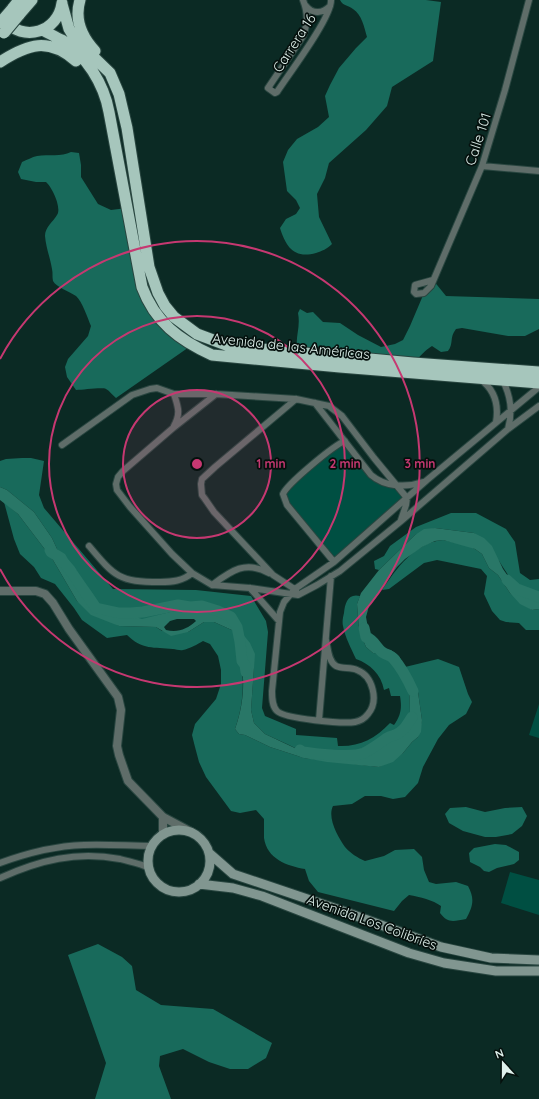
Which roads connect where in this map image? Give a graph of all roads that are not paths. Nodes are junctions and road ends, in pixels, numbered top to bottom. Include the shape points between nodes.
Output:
1 (32, 0) edge
2 (80, 0) edge
3 (529, 0) edge
4 (63, 1) edge
5 (304, 2) edge
6 (330, 3) edge
7 (17, 8) edge
8 (0, 15) edge
9 (42, 30) junction
10 (1, 31) edge
11 (30, 33) junction
12 (0, 61) edge
13 (110, 73) junction
14 (99, 82) junction
15 (482, 166) junction
16 (539, 171) edge
17 (432, 280) dead end
18 (539, 372) edge
19 (482, 373) junction
20 (502, 379) junction
21 (539, 383) edge
22 (539, 387) edge
23 (174, 394) junction
24 (216, 394) junction
25 (296, 399) junction
26 (315, 403) junction
27 (539, 406) edge
28 (511, 409) junction
29 (496, 422) junction
30 (173, 428) junction
31 (508, 429) junction
32 (474, 440) junction
33 (345, 441) junction
34 (62, 445) dead end
35 (483, 450) junction
36 (440, 469) junction
37 (427, 480) junction
38 (449, 480) junction
39 (388, 484) junction
40 (396, 484) junction
41 (406, 498) junction
42 (400, 522) junction
43 (90, 546) dead end
44 (334, 562) junction
45 (351, 562) junction
46 (192, 573) junction
47 (273, 575) junction
48 (331, 576) junction
49 (212, 585) junction
50 (250, 588) junction
51 (0, 591) edge
52 (293, 591) junction
53 (279, 621) junction
54 (326, 640) junction
55 (319, 720) junction
56 (163, 817) junction
57 (193, 833) junction
58 (163, 835) junction
59 (152, 846) junction
60 (209, 853) junction
61 (0, 863) edge
62 (149, 868) junction
63 (0, 878) edge
64 (199, 884) junction
65 (539, 960) edge
66 (539, 971) edge

1 - 7 highway
2 - 13 highway via 77,12 81,31
3 - 15 street, Calle 101
4 - 9 highway via 54,22
4 - 13 highway, Avenida de las Américas via 69,29 75,39
5 - 6 street via 307,8 315,12 324,11
5 - 6 street, Carrera 16 via 308,19 306,30 268,88 276,93 326,16
7 - 10 highway, bridge
8 - 11 highway via 12,28
9 - 11 highway
9 - 14 highway, Avenida de las Américas via 75,51
11 - 12 highway
12 - 14 highway via 25,48 38,46 60,49
13 - 19 highway, Avenida de las Américas via 119,94 127,128 149,268 158,293 174,317 196,334 229,346
14 - 19 highway, Avenida de las Américas via 108,106 142,287 151,308 174,334 212,355 340,367
15 - 16 street
15 - 17 street, Calle 101
18 - 19 highway, Avenida de las Américas
19 - 20 highway via 497,375
19 - 29 street via 495,397
20 - 21 highway
20 - 28 street
22 - 28 street
23 - 24 street
23 - 30 street via 179,410
23 - 34 street via 157,388 132,395
24 - 25 street
24 - 30 street
25 - 26 street
25 - 47 street via 215,467 202,479 201,484 202,495 214,512
26 - 33 street
26 - 40 street via 329,406 342,416
27 - 31 street
28 - 29 street
28 - 31 street
29 - 32 street
30 - 46 street via 123,471 116,484 117,490 130,506
31 - 35 street
32 - 35 street
32 - 36 street
33 - 39 street via 376,479
33 - 44 street via 336,445 286,488 283,494 287,505
35 - 38 street
36 - 37 street
36 - 38 street
37 - 40 street via 412,485
37 - 41 street
38 - 42 street
39 - 40 street
39 - 41 street
40 - 41 street
41 - 42 street
41 - 44 street
42 - 45 street
43 - 46 street via 111,571 133,581 173,582
44 - 45 street
44 - 52 street
45 - 48 street
46 - 49 street
47 - 49 street via 254,568 236,569
47 - 52 street
48 - 52 street via 300,594
48 - 54 street
49 - 50 street
50 - 52 street
50 - 53 street
51 - 56 street via 36,590 45,594 53,603 118,697 122,710 117,746 128,781
52 - 53 street via 284,602
53 - 55 street via 273,704 282,715
54 - 55 street
54 - 55 street via 330,657 336,666 355,669 366,677 373,689 374,702 367,715 357,722
56 - 57 street
56 - 58 street
57 - 58 main road via 183,830
57 - 60 main road via 203,841
58 - 59 main road
59 - 61 street via 84,845 49,848
59 - 62 main road
60 - 64 main road via 209,870
60 - 65 main road, Avenida Los Colibríes via 233,874 441,947 491,958
62 - 63 street via 139,863 105,857 80,856 36,863
62 - 64 main road via 158,883 174,891 191,889
64 - 66 main road, Avenida Los Colibríes via 233,888 262,896 409,953 444,963 496,971

